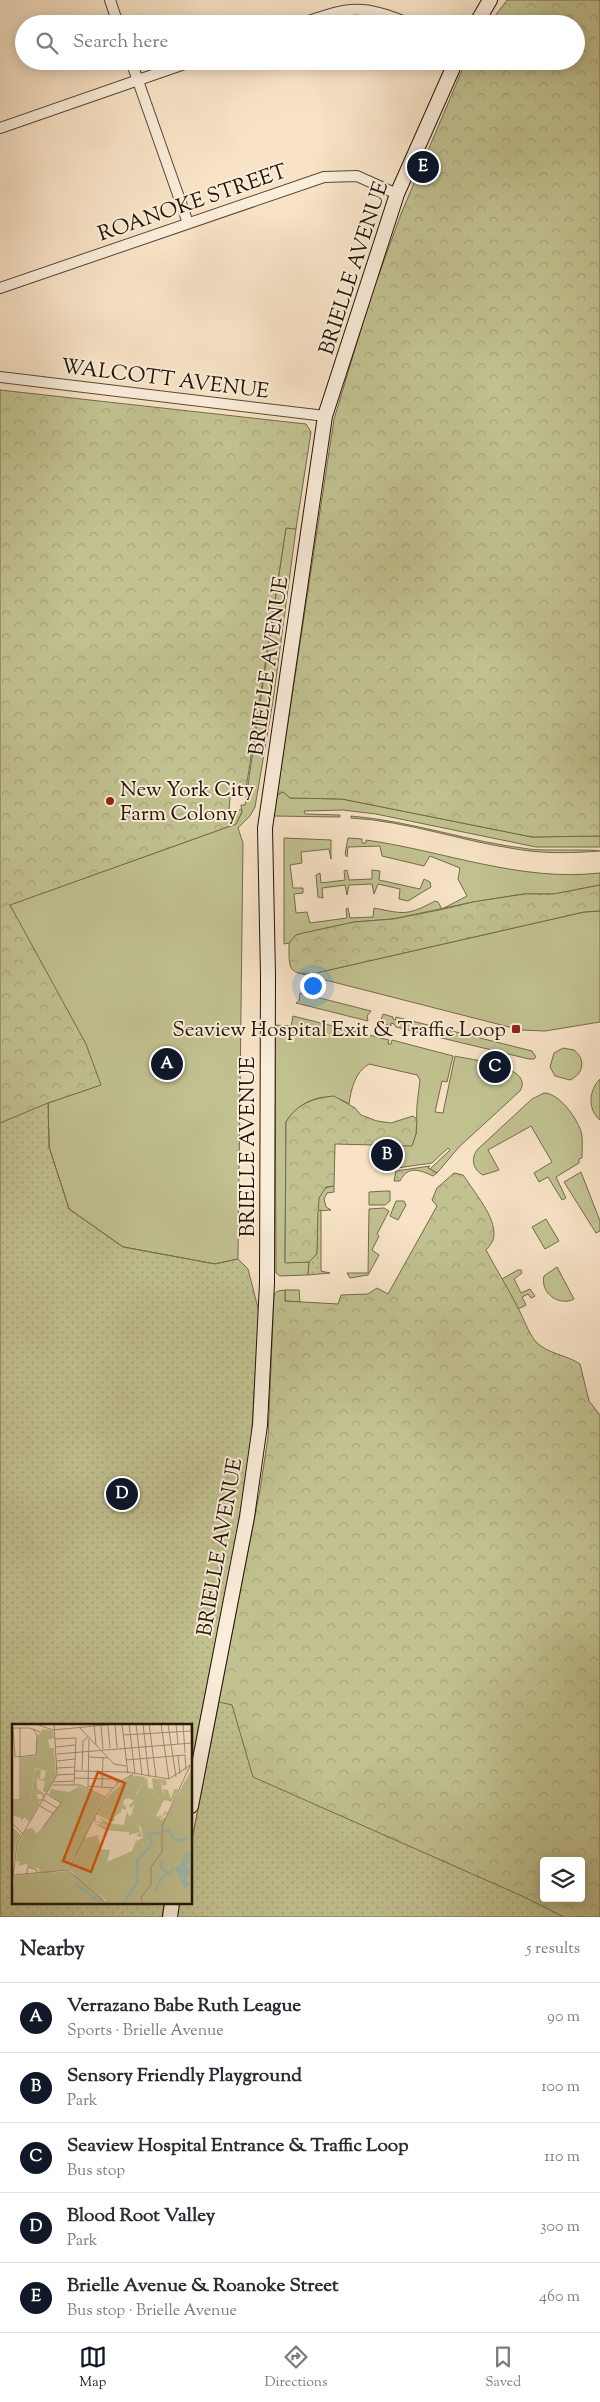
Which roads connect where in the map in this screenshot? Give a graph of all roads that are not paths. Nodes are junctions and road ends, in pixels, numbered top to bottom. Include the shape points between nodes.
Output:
1 (110, 0) edge
2 (490, 0) edge
3 (115, 15) edge
4 (325, 15) edge
5 (387, 15) edge
6 (481, 15) edge
7 (134, 70) edge
8 (167, 70) edge
9 (452, 70) edge
10 (138, 80) junction
11 (0, 128) edge
12 (397, 194) junction
13 (188, 223) junction
14 (0, 288) edge
15 (0, 378) edge
16 (325, 416) junction
17 (192, 1801) edge
18 (172, 1904) edge
19 (170, 1917) edge

1 - 3 street
2 - 6 street
4 - 5 street via 356,8
7 - 10 street
8 - 10 street
9 - 12 street, BRIELLE AVENUE
10 - 11 street
10 - 13 street
12 - 13 street, ROANOKE STREET via 358,176 324,177
12 - 16 street, BRIELLE AVENUE
13 - 14 street, ROANOKE STREET
15 - 16 street, WALCOTT AVENUE
16 - 17 street, BRIELLE AVENUE via 265,828 267,1283 261,1415 247,1517
18 - 19 street

